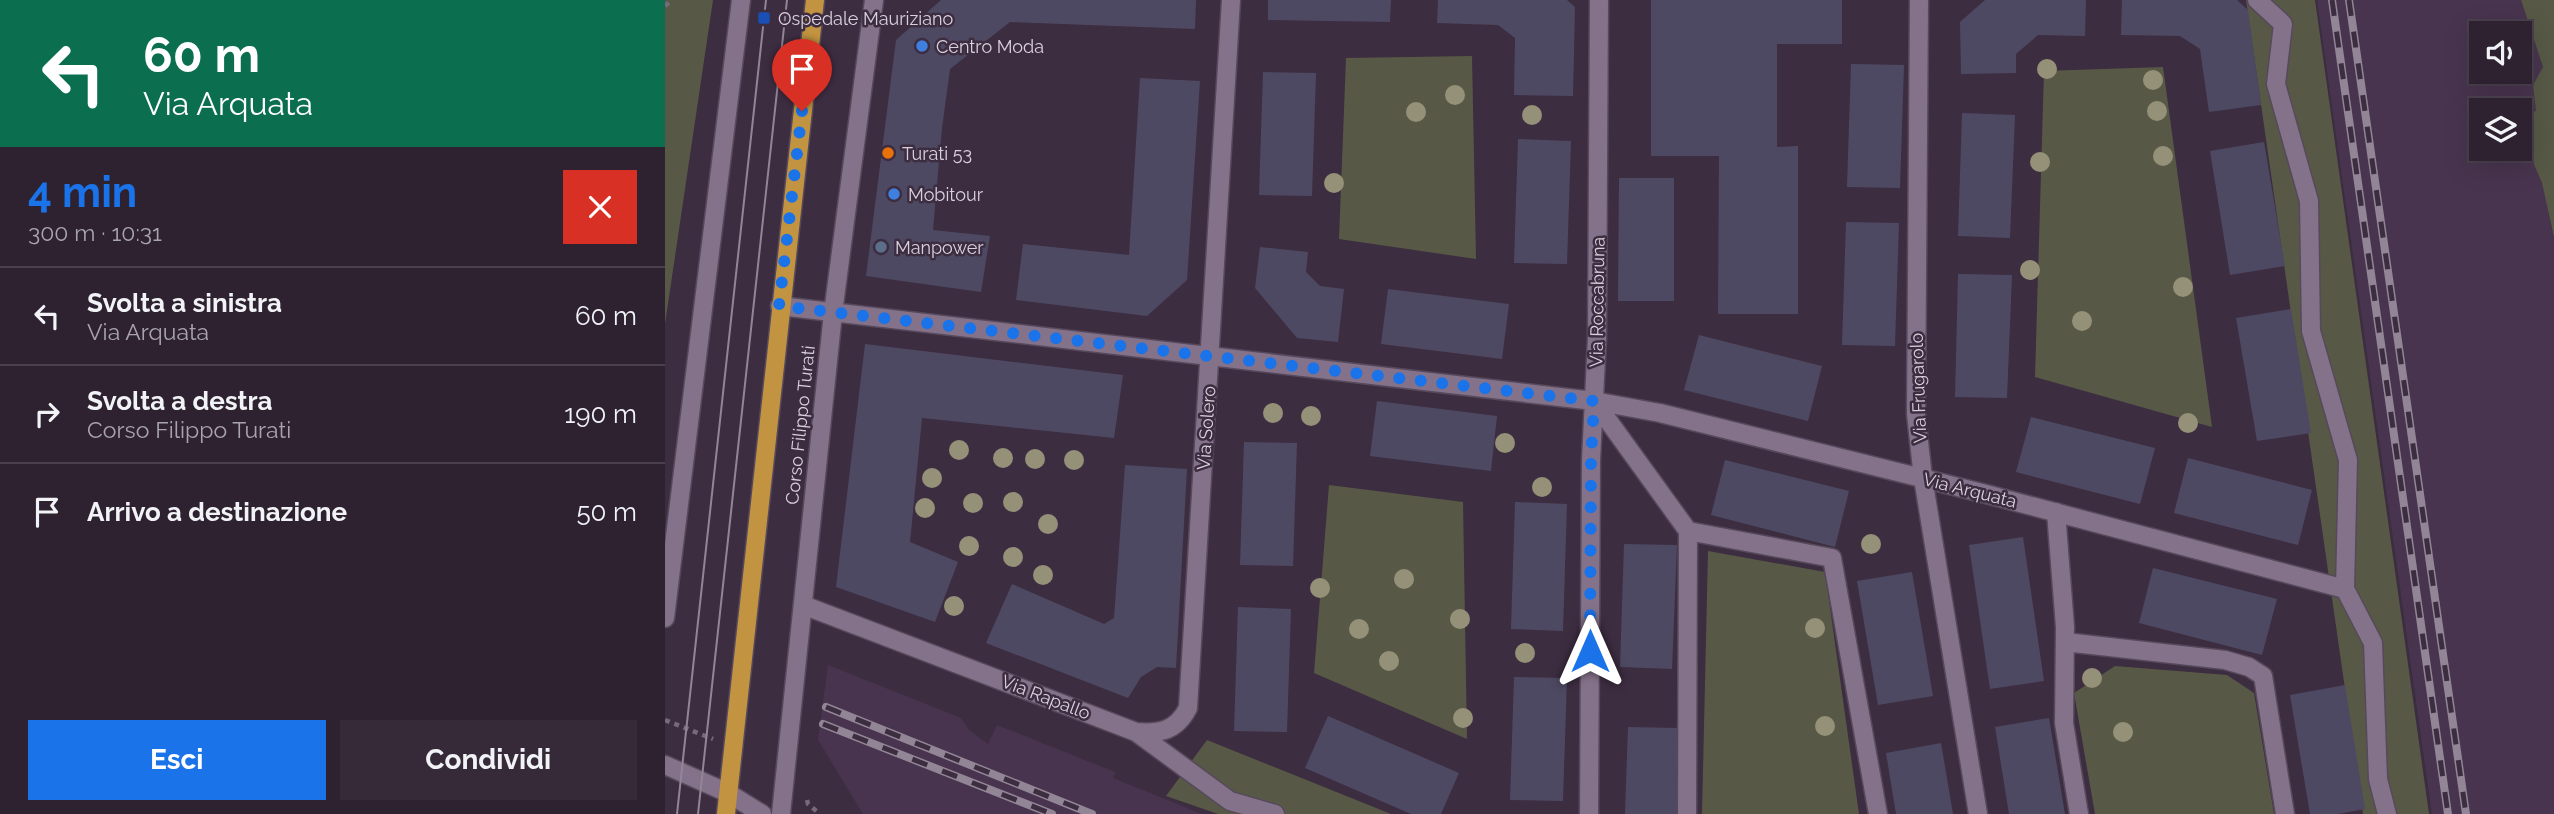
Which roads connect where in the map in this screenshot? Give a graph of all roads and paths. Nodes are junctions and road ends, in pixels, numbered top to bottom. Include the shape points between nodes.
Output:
1 (671, 0) edge
2 (741, 0) edge
3 (815, 0) edge
4 (887, 0) edge
5 (1231, 0) edge
6 (1599, 0) edge
7 (1919, 0) edge
8 (2257, 0) edge
9 (665, 6) edge
10 (874, 6) edge
11 (779, 306) junction
12 (833, 313) junction
13 (1211, 355) junction
14 (1594, 401) junction
15 (1923, 478) junction
16 (2056, 512) junction
17 (1688, 531) junction
18 (2345, 589) junction
19 (803, 605) junction
20 (665, 618) edge
21 (2065, 642) junction
22 (1136, 732) junction
23 (665, 765) edge
24 (728, 793) junction
25 (804, 793) dead end
26 (726, 814) edge
27 (762, 814) edge
28 (781, 814) edge
29 (820, 814) edge
30 (1275, 814) edge
31 (1589, 814) edge
32 (1687, 814) edge
33 (1878, 814) edge
34 (1977, 814) edge
35 (2079, 814) edge
36 (2285, 814) edge
37 (2387, 814) edge

1 - 9 path
2 - 20 street
3 - 11 main road, Corso Filippo Turati
4 - 10 street
5 - 13 street, Via Solero
6 - 14 street, Via Roccabruna
7 - 15 street, Via Frugarolo via 1916,414
8 - 18 street via 2283,24 2276,83 2309,201 2311,331 2348,460
10 - 12 street, Corso Filippo Turati
11 - 12 street, Via Arquata
11 - 24 main road, Corso Filippo Turati
12 - 13 street, Via Arquata
12 - 19 street, Corso Filippo Turati
13 - 14 street, Via Arquata
13 - 22 street, Via Solero via 1188,708 1170,729 1155,734
14 - 15 street, Via Arquata
14 - 17 street
14 - 31 street, Via Roccabruna
15 - 16 street, Via Arquata
15 - 34 street, Via Frugarolo
16 - 18 street, Via Arquata
16 - 21 street
17 - 32 street
17 - 33 street via 1832,558
18 - 37 street via 2373,643 2378,779
19 - 22 street, Via Rapallo
19 - 28 street, Corso Filippo Turati
21 - 35 street via 2064,723
21 - 36 street via 2225,660 2263,677
22 - 30 street, Via Rapallo via 1230,801
23 - 24 street
24 - 26 main road, Corso Filippo Turati
24 - 27 street
25 - 29 path

